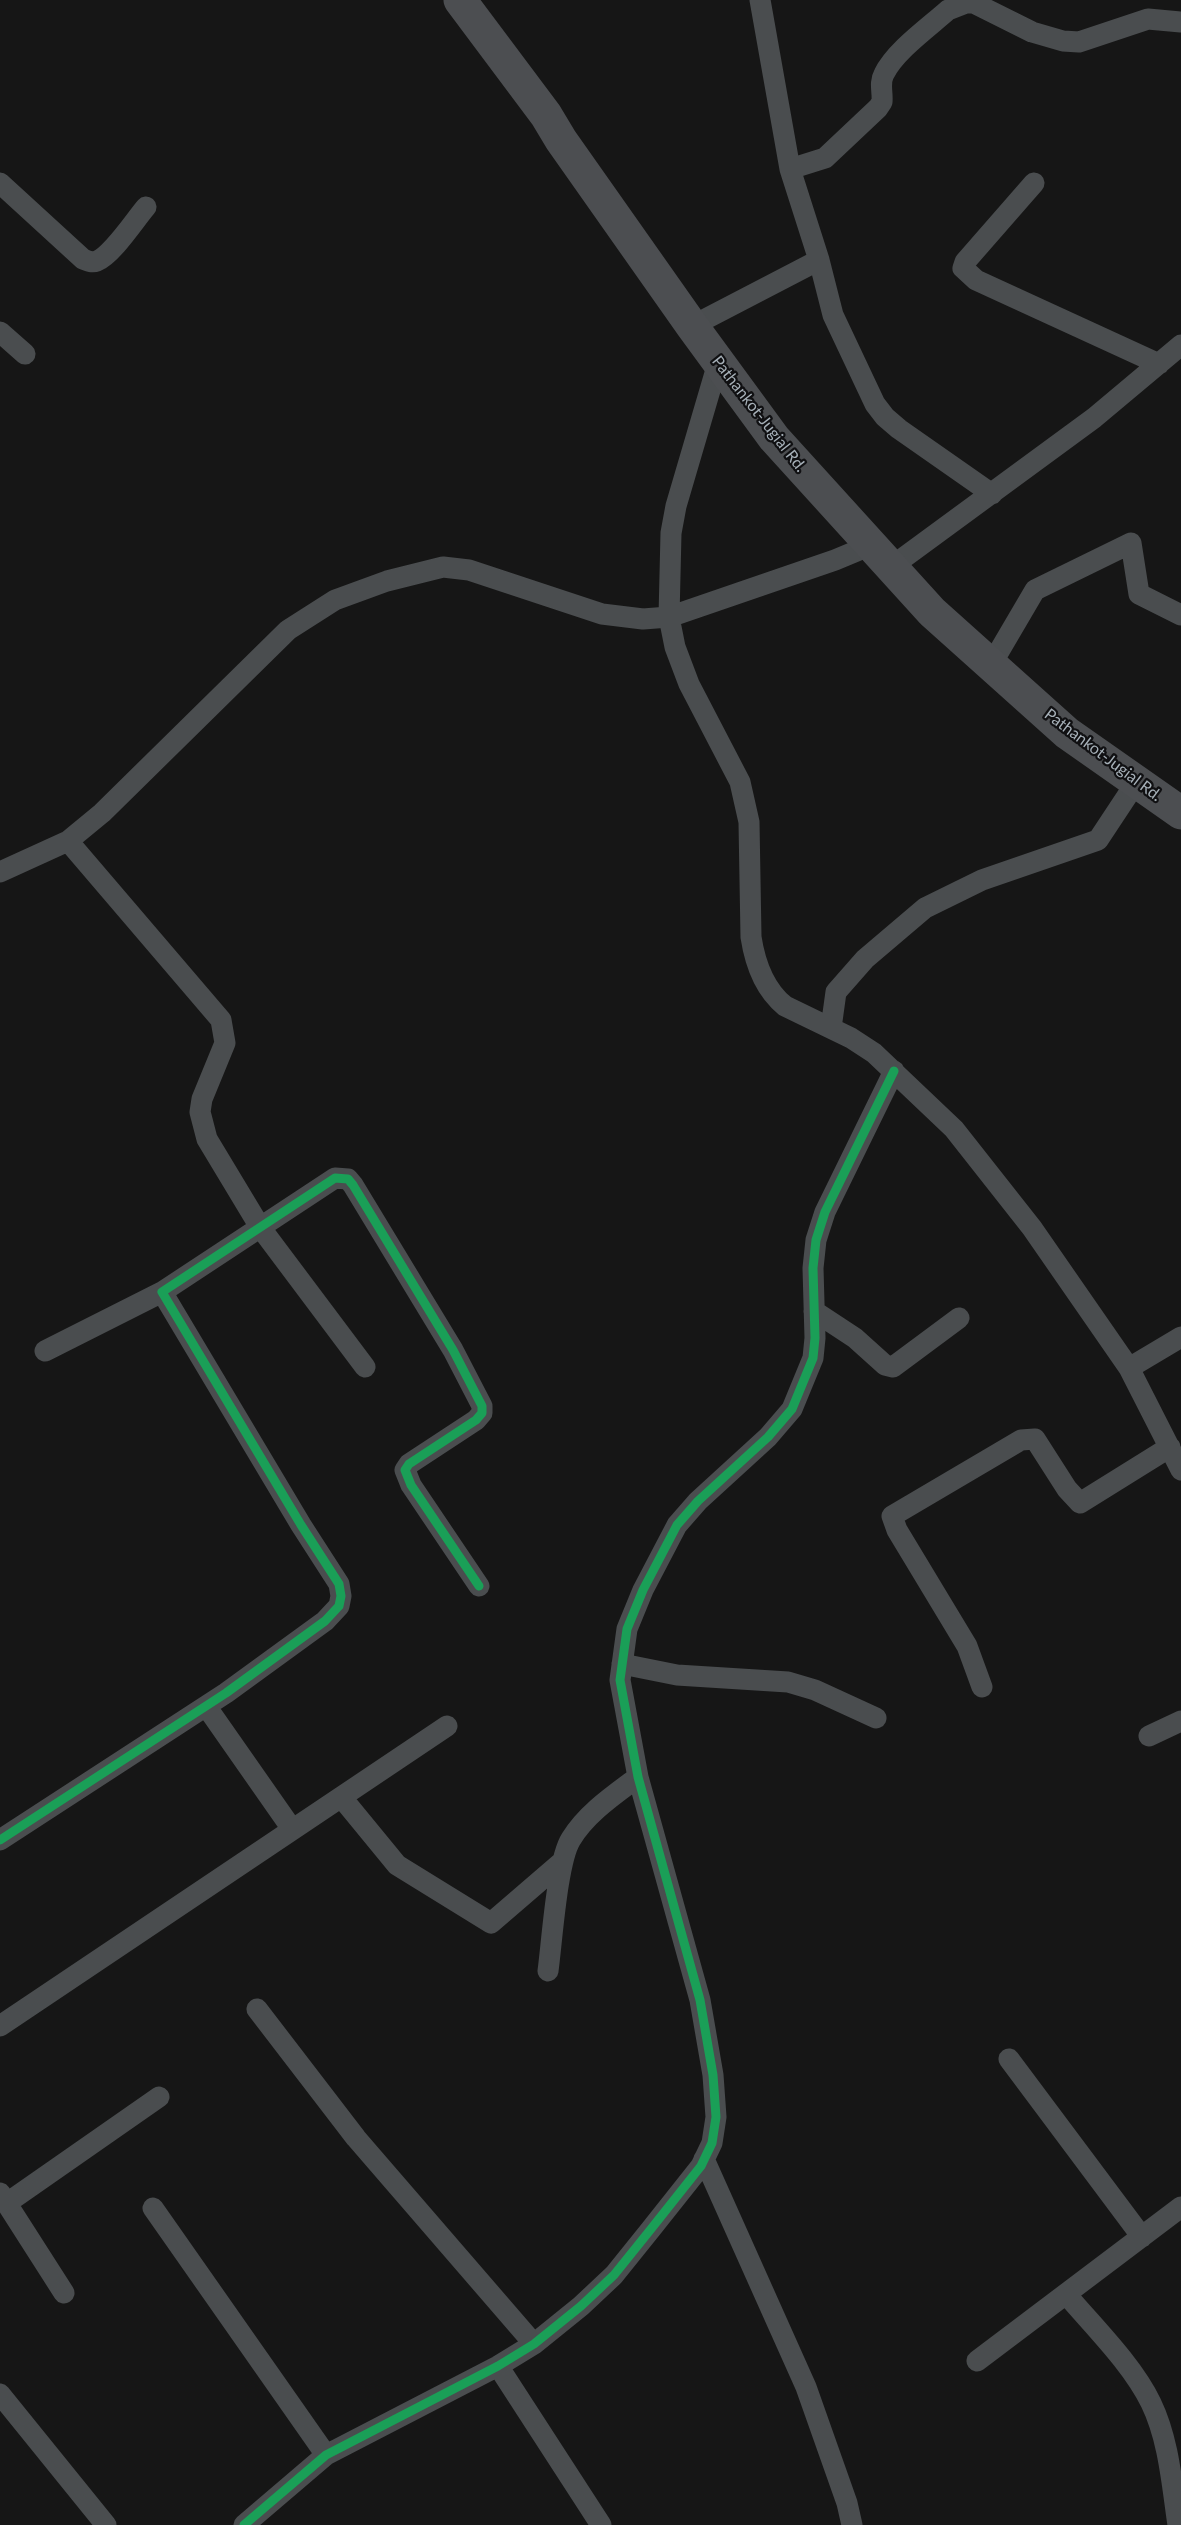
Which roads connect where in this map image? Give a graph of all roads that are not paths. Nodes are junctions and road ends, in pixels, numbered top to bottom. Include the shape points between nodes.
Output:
1 (460, 0) edge
2 (760, 0) edge
3 (945, 5) edge
4 (1181, 22) edge
5 (790, 169) junction
6 (0, 183) edge
7 (1034, 183) dead end
8 (146, 207) dead end
9 (819, 260) junction
10 (692, 326) junction
11 (0, 332) edge
12 (1181, 345) edge
13 (24, 354) dead end
14 (718, 363) junction
15 (1159, 364) junction
16 (992, 494) junction
17 (881, 556) junction
18 (1181, 615) edge
19 (669, 617) junction
20 (991, 665) junction
21 (1137, 781) junction
22 (1181, 813) edge
23 (68, 841) junction
24 (0, 872) edge
25 (831, 1028) junction
26 (894, 1071) junction
27 (261, 1227) junction
28 (162, 1292) junction
29 (814, 1311) junction
30 (959, 1318) dead end
31 (1181, 1336) edge
32 (45, 1351) dead end
33 (365, 1367) dead end
34 (1129, 1368) junction
35 (1170, 1448) junction
36 (1181, 1470) edge
37 (479, 1586) dead end
38 (622, 1664) junction
39 (982, 1687) dead end
40 (206, 1706) junction
41 (876, 1718) dead end
42 (1181, 1720) edge
43 (447, 1726) dead end
44 (1149, 1736) dead end
45 (638, 1777) junction
46 (342, 1798) junction
47 (292, 1829) junction
48 (0, 1840) edge
49 (563, 1861) junction
50 (548, 1971) dead end
51 (257, 2009) dead end
52 (0, 2026) edge
53 (1009, 2059) dead end
54 (159, 2097) dead end
55 (704, 2159) junction
56 (4, 2198) edge
57 (1181, 2207) edge
58 (153, 2208) dead end
59 (1142, 2237) junction
60 (64, 2294) dead end
61 (1066, 2294) junction
62 (534, 2344) junction
63 (976, 2361) dead end
64 (498, 2366) junction
65 (0, 2394) edge
66 (326, 2455) junction
67 (106, 2525) edge
68 (244, 2525) edge
69 (601, 2525) edge
70 (852, 2525) edge
71 (1178, 2525) edge

1 - 10 main road, Pathankot-Jugial Rd. via 546,115
2 - 5 street
3 - 4 street via 974,3 1032,32 1063,41 1079,42 1148,19
3 - 5 street via 892,60 883,75 882,102 878,108 825,158
5 - 9 street
6 - 8 street via 90,262 97,261 114,246
7 - 15 street via 965,262 967,274
9 - 10 street
9 - 16 street via 833,315 875,404 899,429
10 - 14 main road, Pathankot-Jugial Rd.
11 - 13 street
12 - 15 street
14 - 17 main road, Pathankot-Jugial Rd. via 774,438
14 - 19 street via 674,515
15 - 16 street
16 - 17 street
17 - 19 street via 834,560
17 - 20 main road, Pathankot-Jugial Rd. via 932,612
18 - 20 street via 1139,594 1131,543 1035,590
19 - 23 street via 643,619 602,614 470,570 443,567 335,600 288,630 102,813
19 - 25 street via 689,684 740,782 749,822 753,956 777,999
20 - 21 main road, Pathankot-Jugial Rd. via 1067,733
21 - 22 main road, Pathankot-Jugial Rd.
21 - 25 street via 1098,840 982,880 925,908 865,958 836,992
23 - 24 street
23 - 27 street via 221,1020 225,1043 200,1112 207,1139
25 - 26 street via 874,1053
26 - 29 street via 825,1212 816,1240
26 - 34 street via 954,1129 989,1172
27 - 28 street
27 - 33 street
27 - 37 street via 335,1178 348,1179 353,1185 453,1350 482,1406 476,1420 405,1470 411,1485
28 - 32 street
28 - 40 street via 339,1584 341,1596 339,1606 325,1621
29 - 30 street via 893,1367
29 - 38 street via 813,1358 792,1409 677,1525 627,1629
31 - 34 street
34 - 35 street
35 - 36 street
35 - 39 street via 1080,1503 1035,1439 1021,1440 892,1516 967,1646
38 - 41 street via 677,1675 788,1682
38 - 45 street via 620,1680
40 - 47 street
40 - 48 street
42 - 44 street
43 - 46 street
45 - 49 street via 601,1805 579,1828 569,1841
45 - 55 street via 699,2000 713,2075 716,2116 712,2143
46 - 47 street
46 - 49 street via 396,1865 491,1923
47 - 52 street
49 - 50 street
51 - 62 street via 356,2138
53 - 59 street
54 - 56 street
55 - 62 street via 614,2275
55 - 70 street via 806,2387 848,2503
56 - 60 street
57 - 59 street
58 - 66 street
59 - 61 street
61 - 63 street
61 - 71 street via 1134,2376 1151,2404 1168,2461
62 - 64 street
64 - 66 street
64 - 69 street
65 - 67 street
66 - 68 street

